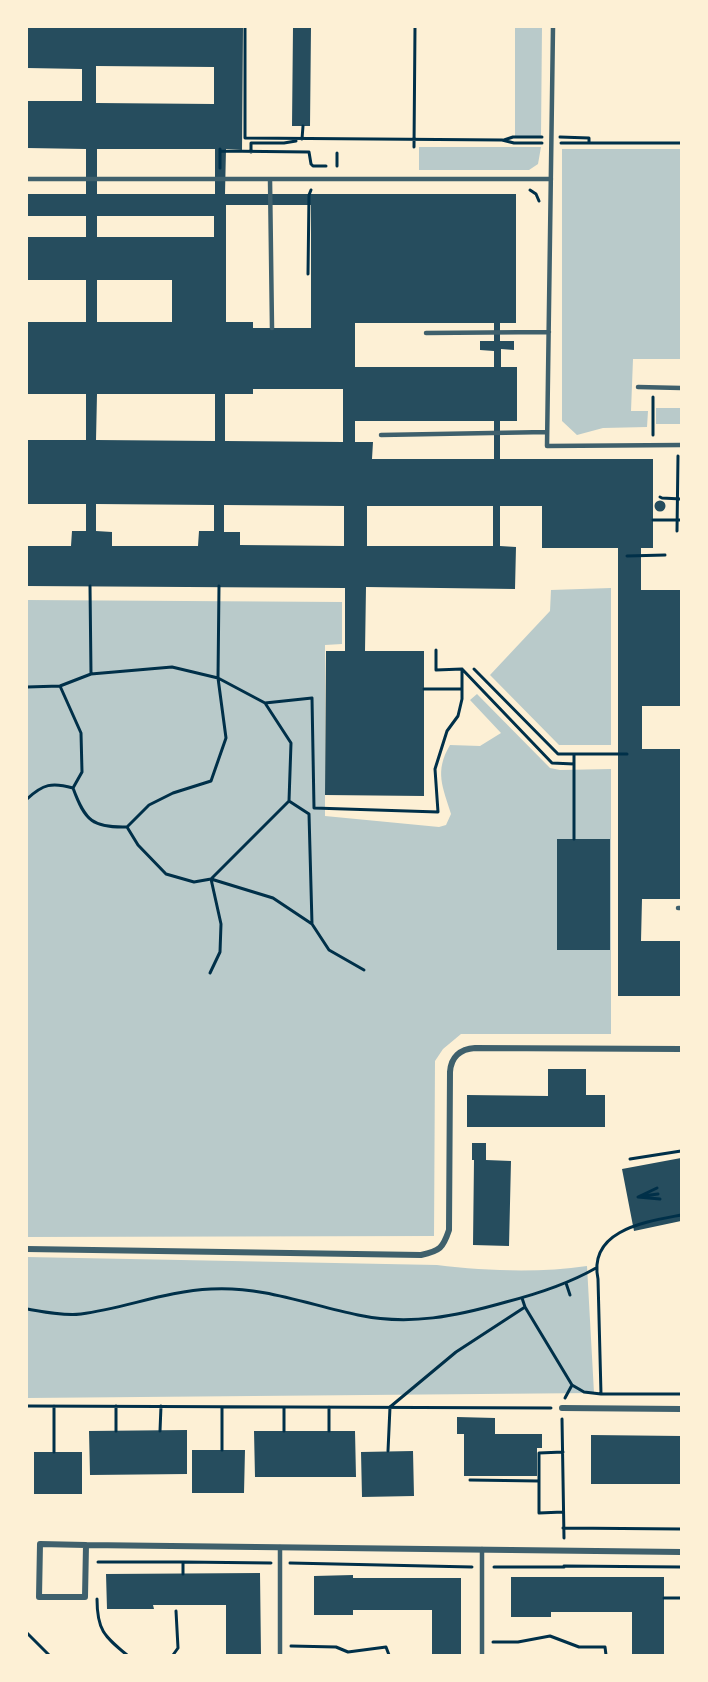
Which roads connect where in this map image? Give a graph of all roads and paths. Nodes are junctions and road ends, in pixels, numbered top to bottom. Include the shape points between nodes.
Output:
1 (245, 27) edge
2 (415, 27) edge
3 (553, 27) edge
4 (303, 126) dead end
5 (551, 137) junction
6 (302, 139) junction
7 (414, 140) junction
8 (502, 140) junction
9 (541, 143) dead end
10 (561, 143) dead end
11 (589, 143) junction
12 (681, 143) edge
13 (414, 147) dead end
14 (251, 152) junction
15 (337, 153) dead end
16 (337, 166) junction
17 (344, 166) dead end
18 (27, 178) edge
19 (220, 178) junction
20 (270, 179) junction
21 (551, 179) junction
22 (527, 189) dead end
23 (313, 190) dead end
24 (540, 204) dead end
25 (308, 274) dead end
26 (272, 328) dead end
27 (549, 332) junction
28 (426, 333) dead end
29 (638, 387) dead end
30 (653, 387) junction
31 (681, 388) edge
32 (547, 432) junction
33 (381, 435) dead end
34 (652, 446) junction
35 (681, 446) edge
36 (678, 458) dead end
37 (660, 497) dead end
38 (680, 499) edge
39 (653, 520) dead end
40 (679, 520) edge
41 (677, 531) dead end
42 (665, 555) dead end
43 (627, 556) dead end
44 (90, 586) dead end
45 (219, 586) dead end
46 (436, 650) dead end
47 (462, 669) junction
48 (474, 669) dead end
49 (91, 674) junction
50 (218, 678) junction
51 (60, 686) junction
52 (27, 687) edge
53 (424, 689) dead end
54 (461, 689) junction
55 (266, 703) junction
56 (574, 754) junction
57 (627, 754) dead end
58 (574, 764) junction
59 (74, 789) junction
60 (27, 799) edge
61 (289, 801) junction
62 (314, 808) junction
63 (309, 814) junction
64 (127, 827) junction
65 (574, 839) dead end
66 (211, 879) junction
67 (312, 924) junction
68 (364, 970) dead end
69 (210, 973) dead end
70 (681, 1049) edge
71 (681, 1150) edge
72 (630, 1159) dead end
73 (657, 1188) dead end
74 (658, 1194) dead end
75 (638, 1197) junction
76 (660, 1199) dead end
77 (681, 1215) edge
78 (27, 1249) edge
79 (596, 1268) junction
80 (566, 1283) junction
81 (570, 1295) dead end
82 (522, 1298) junction
83 (525, 1307) junction
84 (27, 1310) edge
85 (572, 1385) junction
86 (601, 1394) junction
87 (681, 1394) edge
88 (27, 1406) edge
89 (54, 1406) junction
90 (116, 1406) junction
91 (161, 1406) junction
92 (222, 1407) junction
93 (284, 1407) junction
94 (328, 1407) junction
95 (390, 1407) junction
96 (562, 1408) junction
97 (681, 1409) edge
98 (116, 1431) dead end
99 (160, 1431) dead end
100 (284, 1431) dead end
101 (329, 1431) dead end
102 (222, 1450) dead end
103 (388, 1451) dead end
104 (54, 1452) dead end
105 (563, 1452) junction
106 (470, 1480) dead end
107 (539, 1480) junction
108 (563, 1512) junction
109 (563, 1528) junction
110 (681, 1528) edge
111 (86, 1545) junction
112 (280, 1547) junction
113 (482, 1550) junction
114 (564, 1552) junction
115 (681, 1552) edge
116 (183, 1562) junction
117 (280, 1563) junction
118 (482, 1567) junction
119 (564, 1567) junction
120 (681, 1567) edge
121 (98, 1572) dead end
122 (183, 1574) dead end
123 (98, 1591) dead end
124 (664, 1598) dead end
125 (681, 1598) edge
126 (176, 1611) dead end
127 (27, 1632) edge
128 (482, 1642) junction
129 (280, 1646) junction
130 (49, 1655) edge
131 (126, 1655) edge
132 (173, 1655) edge
133 (280, 1655) edge
134 (389, 1655) edge
135 (482, 1655) edge
136 (606, 1655) edge

1 - 6 path via 245,138
2 - 7 path
3 - 5 lane
4 - 6 path
5 - 8 path
5 - 11 path via 589,138
5 - 21 lane
6 - 7 path
6 - 14 path via 251,143
7 - 8 path
7 - 13 path
8 - 9 path
10 - 11 path
11 - 12 path
14 - 16 path via 309,152 313,166
14 - 19 path via 220,150
15 - 16 path
16 - 17 path
18 - 19 lane
19 - 20 lane
20 - 21 lane
20 - 26 lane
21 - 27 lane
22 - 24 path via 536,194
23 - 25 path via 309,195
27 - 28 lane
27 - 32 lane
29 - 30 lane
30 - 31 lane
30 - 34 path
32 - 33 lane
32 - 34 lane via 547,446
34 - 35 lane
36 - 38 path
37 - 38 path
38 - 40 path
39 - 40 path
40 - 41 path
42 - 43 path
44 - 49 path
45 - 50 path
46 - 47 path via 436,669
47 - 54 path
47 - 58 path via 552,763
48 - 56 path via 558,754
49 - 50 path via 172,667
49 - 51 path
50 - 55 path
50 - 64 path via 226,738 211,781 149,805
51 - 52 path
51 - 59 path via 81,733 82,772
53 - 54 path
54 - 62 path via 458,716 447,732 435,769 438,812
55 - 61 path via 291,743
55 - 62 path via 312,698
56 - 57 path
56 - 58 path
58 - 65 path
59 - 60 path via 58,784 40,787
59 - 64 path via 80,807 92,821 108,828
61 - 63 path
61 - 66 path
62 - 63 path
63 - 67 path
64 - 66 path via 138,845 166,873 194,882
66 - 67 path via 273,898
66 - 69 path via 221,924 220,952
67 - 68 path via 329,950
70 - 78 street via 472,1048 456,1056 450,1072 449,1230 444,1245 435,1252 421,1255
71 - 72 path
73 - 75 path
74 - 75 path
75 - 76 path
77 - 79 path via 642,1222 605,1242
79 - 80 path
79 - 86 path
80 - 81 path
80 - 82 path
82 - 83 path
82 - 84 path via 461,1315 400,1321 359,1315 279,1294 234,1289 169,1294 79,1314
83 - 85 path
83 - 95 path via 456,1352
85 - 86 path via 584,1392
85 - 96 path
86 - 87 path
88 - 89 path
89 - 90 path
89 - 104 path
90 - 91 path
90 - 98 path
91 - 92 path
91 - 99 path
92 - 93 path
92 - 102 path
93 - 94 path
93 - 100 path
94 - 95 path
94 - 101 path
95 - 96 path
95 - 103 path
96 - 97 street
96 - 105 path
105 - 107 path via 539,1453
105 - 108 path
106 - 107 path
107 - 108 path via 539,1513
108 - 109 path
109 - 110 path
109 - 114 path
111 - 111 street via 40,1544 39,1597 85,1597
111 - 112 street
112 - 113 street
112 - 117 lane
113 - 114 street
113 - 118 lane
114 - 115 street
114 - 119 path
116 - 117 path
116 - 121 path via 98,1562
116 - 122 path
117 - 118 path
117 - 129 lane
118 - 119 path
118 - 128 lane
119 - 120 path
123 - 131 path via 97,1610 104,1636
124 - 125 path
126 - 132 path via 178,1648
127 - 130 path
128 - 135 lane
128 - 136 path via 518,1642 550,1636 579,1647 605,1647
129 - 133 lane
129 - 134 path via 336,1647 348,1652 386,1647

